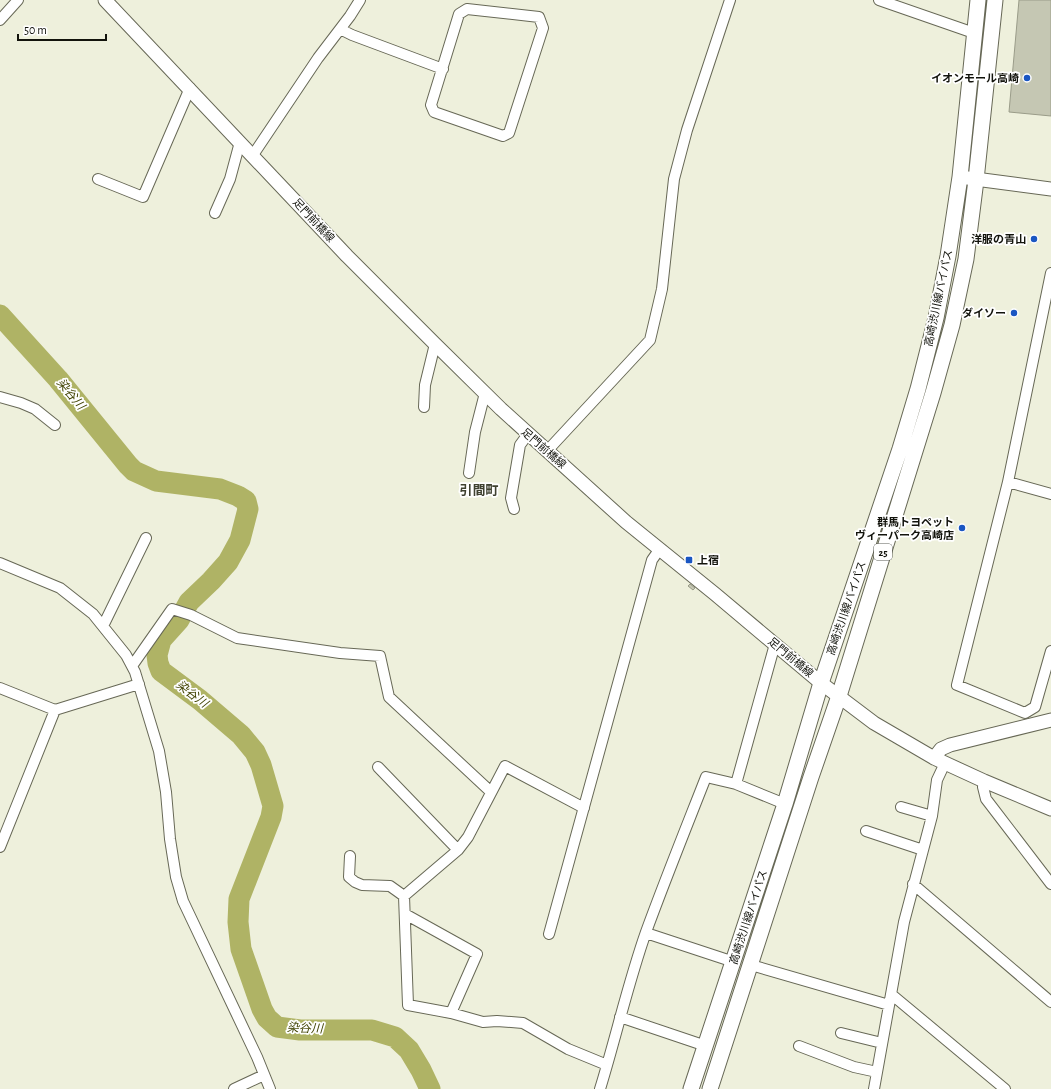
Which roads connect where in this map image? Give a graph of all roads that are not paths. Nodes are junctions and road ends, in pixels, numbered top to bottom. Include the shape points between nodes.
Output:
1 (18, 0) edge
2 (105, 0) edge
3 (360, 0) edge
4 (730, 0) edge
5 (879, 0) edge
6 (978, 0) edge
7 (995, 0) edge
8 (0, 20) edge
9 (340, 29) junction
10 (974, 33) junction
11 (442, 69) junction
12 (190, 88) junction
13 (240, 142) junction
14 (253, 155) junction
15 (960, 178) junction
16 (98, 179) dead end
17 (976, 180) junction
18 (1051, 189) edge
19 (215, 213) dead end
20 (1051, 273) edge
21 (435, 344) junction
22 (485, 393) junction
23 (0, 398) edge
24 (424, 407) dead end
25 (55, 425) dead end
26 (528, 434) junction
27 (547, 451) junction
28 (469, 473) dead end
29 (1008, 482) junction
30 (1051, 494) edge
31 (514, 509) dead end
32 (146, 538) dead end
33 (659, 550) junction
34 (0, 563) edge
35 (103, 626) junction
36 (775, 644) junction
37 (1051, 651) edge
38 (132, 666) junction
39 (821, 682) junction
40 (139, 684) junction
41 (0, 688) edge
42 (839, 696) junction
43 (55, 710) junction
44 (1051, 720) edge
45 (939, 761) junction
46 (378, 767) dead end
47 (984, 781) junction
48 (736, 784) junction
49 (491, 792) junction
50 (785, 804) junction
51 (901, 807) dead end
52 (584, 808) junction
53 (1051, 809) edge
54 (932, 816) junction
55 (866, 831) dead end
56 (0, 847) edge
57 (458, 850) junction
58 (923, 850) junction
59 (350, 856) dead end
60 (913, 884) junction
61 (1051, 884) edge
62 (404, 896) junction
63 (404, 914) junction
64 (646, 933) junction
65 (548, 934) dead end
66 (734, 962) junction
67 (750, 965) junction
68 (891, 994) junction
69 (1051, 1002) edge
70 (889, 1005) junction
71 (451, 1013) junction
72 (620, 1017) junction
73 (841, 1033) dead end
74 (882, 1043) junction
75 (706, 1046) junction
76 (799, 1046) dead end
77 (607, 1065) junction
78 (877, 1072) junction
79 (264, 1075) junction
80 (234, 1089) edge
81 (270, 1089) edge
82 (600, 1089) edge
83 (692, 1089) edge
84 (710, 1089) edge
85 (874, 1089) edge
86 (1005, 1089) edge

1 - 8 street
2 - 12 main road, 足門前橋線
3 - 9 street
4 - 27 street via 687,130 674,178 662,289 650,340
5 - 10 street
6 - 10 main road, 高崎渋川線バイパス / 25
7 - 17 main road, 高崎渋川線バイパス / 25
9 - 11 street
9 - 14 street
10 - 15 main road, 高崎渋川線バイパス / 25
11 - 11 street via 431,105 434,112 504,136 510,132 543,28 539,17 467,9 459,14
12 - 13 main road, 足門前橋線
12 - 16 street via 143,197
13 - 14 main road, 足門前橋線
13 - 19 street via 230,178
14 - 21 main road, 足門前橋線 via 347,256
15 - 17 main road
15 - 39 main road, 高崎渋川線バイパス / 25 via 936,318 918,389
17 - 18 main road
17 - 42 main road, 高崎渋川線バイパス / 25 via 966,259 952,325
20 - 29 street
21 - 22 main road, 足門前橋線
21 - 24 street via 425,385
22 - 26 main road, 足門前橋線
22 - 28 street via 475,432
23 - 25 street via 35,409
26 - 27 main road, 足門前橋線
26 - 31 street via 520,445 511,498
27 - 33 main road, 足門前橋線
29 - 30 street
29 - 37 street via 958,685 1025,713 1036,706
32 - 35 street
33 - 36 main road, 足門前橋線
33 - 52 street via 652,560
34 - 35 street via 60,588 93,614
35 - 38 street
36 - 39 main road, 足門前橋線
36 - 48 street
38 - 40 street
38 - 49 street via 172,609 191,615 237,638 340,653 380,656 389,697
39 - 42 main road, 足門前橋線
39 - 50 main road, 高崎渋川線バイパス / 25
40 - 43 street
40 - 79 street via 159,751 176,877 183,901
41 - 43 street
42 - 45 main road, 足門前橋線 via 874,724
42 - 67 main road, 高崎渋川線バイパス / 25
43 - 56 street
44 - 45 main road via 950,745 941,749
45 - 47 main road, 足門前橋線
45 - 54 street
46 - 57 street
47 - 53 main road, 足門前橋線
47 - 61 street via 986,799
48 - 50 street
48 - 64 street via 706,777
49 - 52 street via 505,766
49 - 57 street via 468,837
50 - 66 main road, 高崎渋川線バイパス / 25
51 - 54 street
52 - 65 street
54 - 58 street
55 - 58 street
57 - 62 street
58 - 60 street
59 - 62 street via 349,877 355,882 362,885 390,886
60 - 68 street
60 - 69 street
62 - 63 street
63 - 71 street via 408,1005
63 - 71 street via 477,954
64 - 66 street
64 - 72 street
66 - 75 main road, 高崎渋川線バイパス / 25
67 - 70 street
67 - 84 main road, 高崎渋川線バイパス / 25
68 - 70 street
68 - 86 street
70 - 74 street
71 - 77 street via 483,1022 523,1023 568,1049
72 - 75 street
72 - 77 street
73 - 74 street
74 - 78 street
75 - 83 main road, 高崎渋川線バイパス / 25
76 - 78 street via 854,1067
77 - 82 street
78 - 85 street
79 - 80 street
79 - 81 street

